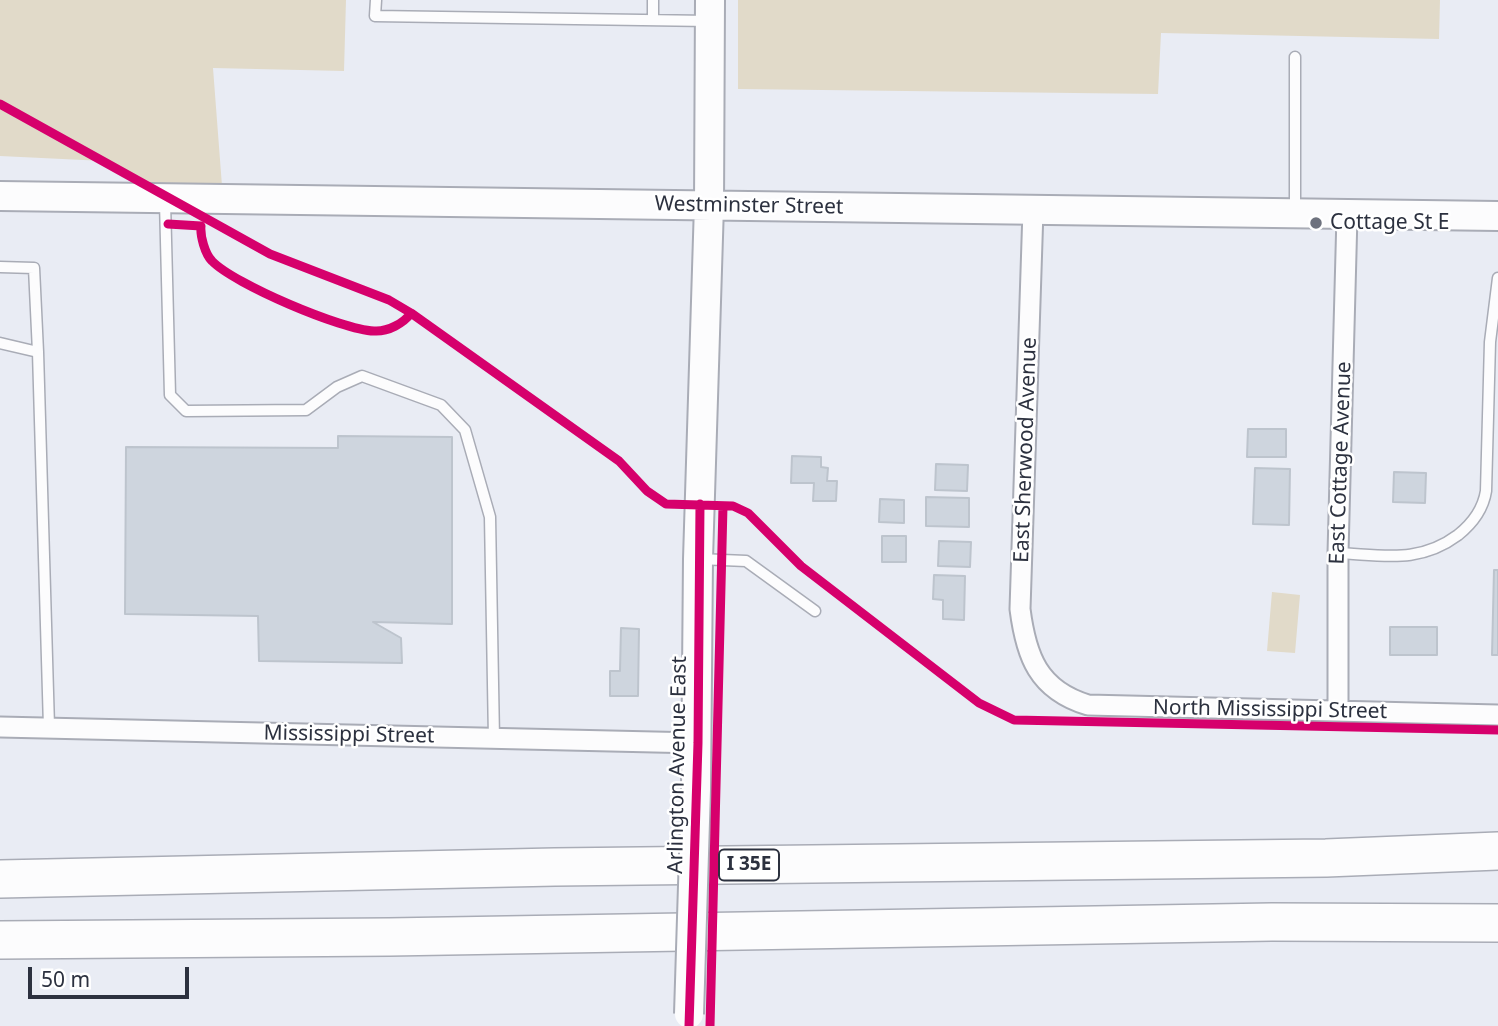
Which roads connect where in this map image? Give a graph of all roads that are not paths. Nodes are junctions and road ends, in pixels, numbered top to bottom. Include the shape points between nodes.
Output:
1 (376, 0) edge
2 (653, 0) edge
3 (710, 10) edge
4 (653, 19) junction
5 (1296, 57) dead end
6 (0, 196) edge
7 (164, 198) junction
8 (709, 205) junction
9 (1033, 210) junction
10 (1294, 213) junction
11 (1347, 215) junction
12 (1498, 216) edge
13 (0, 267) edge
14 (1498, 278) edge
15 (0, 343) edge
16 (38, 352) junction
17 (1338, 553) junction
18 (698, 559) junction
19 (815, 611) dead end
20 (1049, 683) joint
21 (1338, 711) junction
22 (1498, 715) edge
23 (0, 727) edge
24 (48, 727) junction
25 (494, 739) junction
26 (698, 743) junction
27 (1498, 852) edge
28 (0, 879) edge
29 (1498, 923) edge
30 (10, 941) edge
31 (689, 1020) edge

1 - 4 lane via 374,16
2 - 4 lane
3 - 4 lane
3 - 8 street, Arlington Avenue East
5 - 10 lane
6 - 7 street, Westminster Street
7 - 8 street, Westminster Street
7 - 25 lane via 170,395 186,411 306,410 337,387 362,376 441,405 465,430 490,517
8 - 9 street, Westminster Street
8 - 18 street, Arlington Avenue East
9 - 10 street, Westminster Street
9 - 20 street, East Sherwood Avenue via 1020,608 1027,653
10 - 11 street, Westminster Street
11 - 12 street, Westminster Street
11 - 17 street, East Cottage Avenue
13 - 16 lane via 34,268
14 - 17 lane via 1489,366 1486,491 1479,513 1464,530 1429,553
15 - 16 lane
16 - 24 lane
17 - 21 street, East Cottage Avenue
18 - 19 lane via 746,561
18 - 26 street, Arlington Avenue East
20 - 21 street, North Mississippi Street via 1088,705
21 - 22 street, North Mississippi Street
23 - 24 street, Mississippi Street
24 - 25 street, Mississippi Street
25 - 26 street, Mississippi Street
26 - 31 street, Arlington Avenue East, bridge
27 - 28 highway, I 35E
29 - 30 highway via 1272,922

